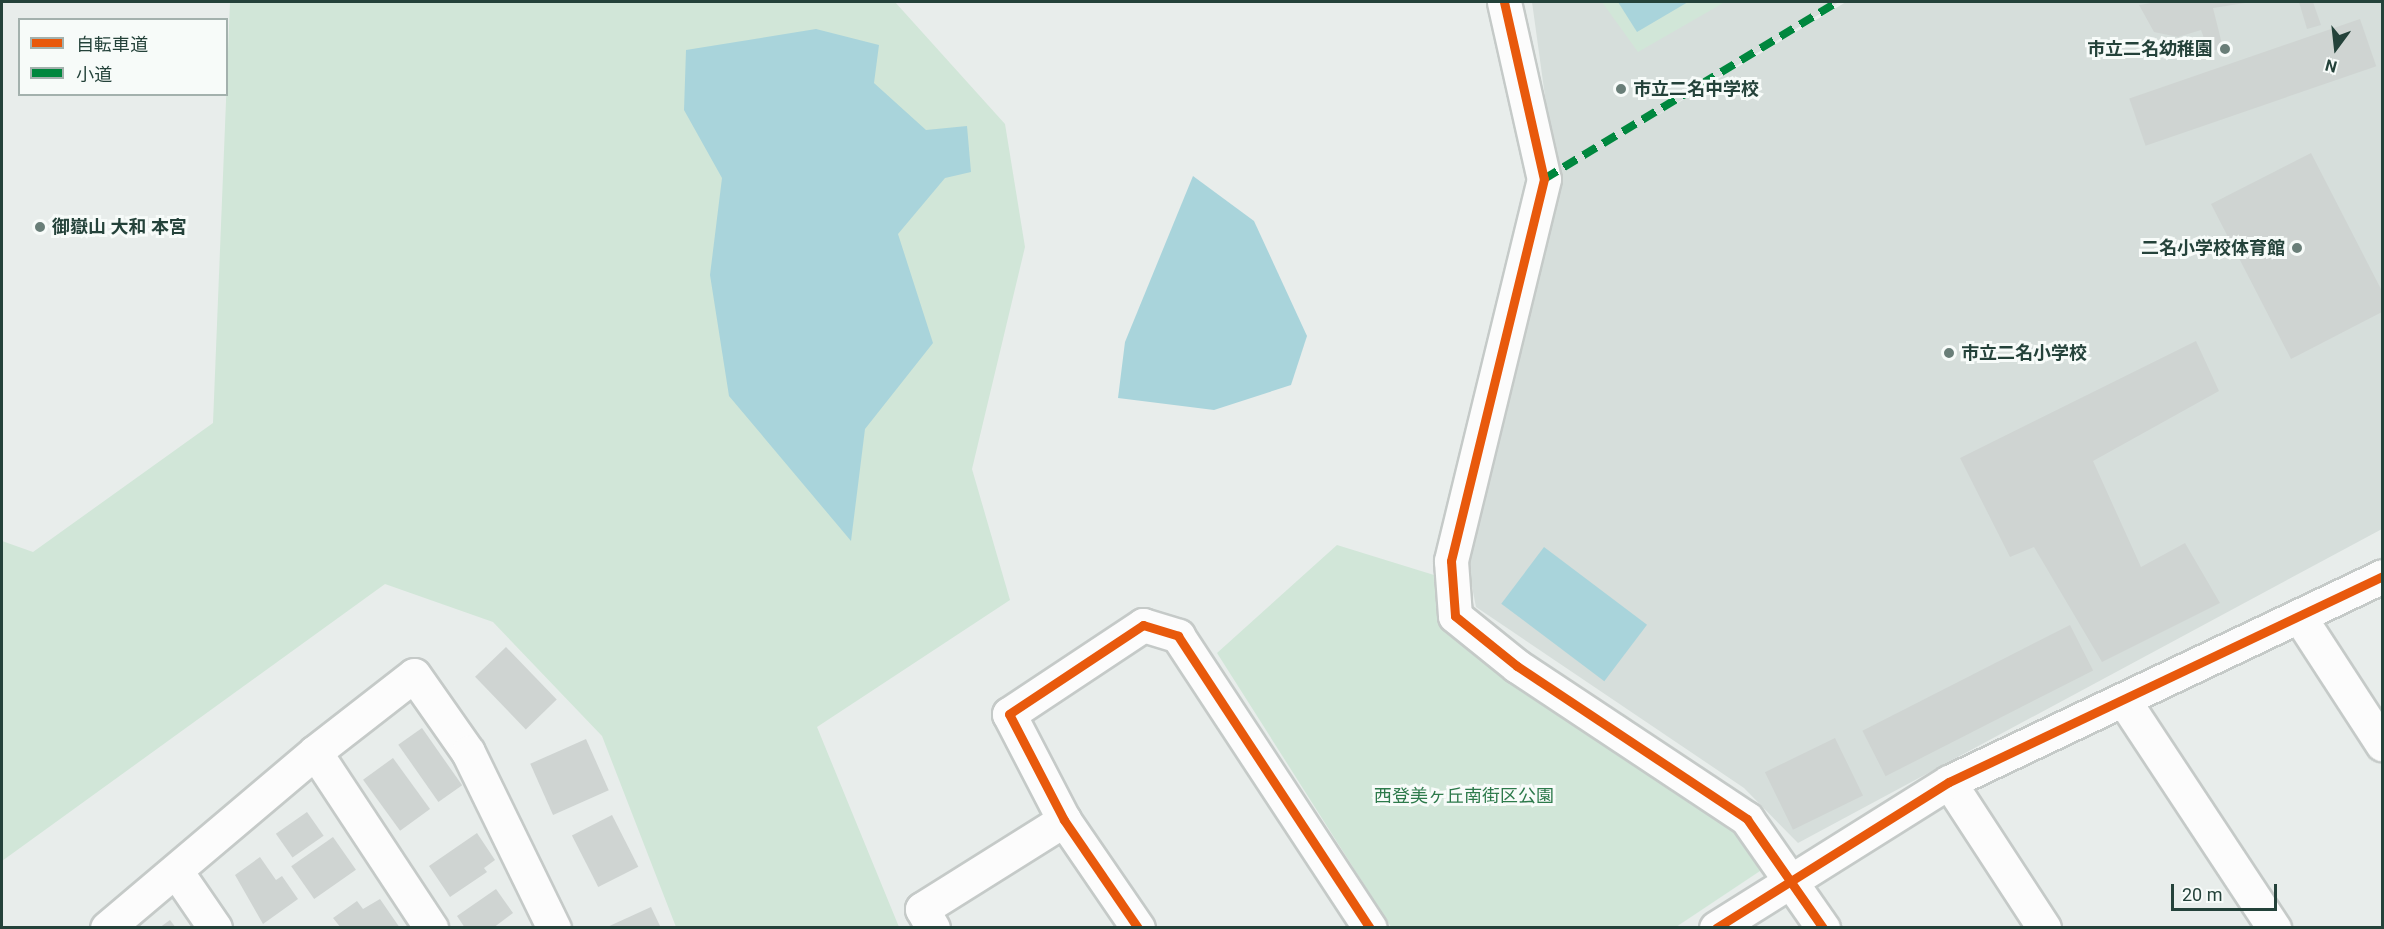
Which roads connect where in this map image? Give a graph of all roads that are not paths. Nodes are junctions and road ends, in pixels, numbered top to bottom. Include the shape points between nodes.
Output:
1 (1504, 2) edge
2 (2382, 576) edge
3 (2299, 616) junction
4 (2125, 702) junction
5 (2382, 744) edge
6 (315, 752) junction
7 (1949, 782) junction
8 (1064, 820) junction
9 (176, 871) junction
10 (1793, 881) junction
11 (108, 927) edge
12 (215, 927) edge
13 (431, 927) edge
14 (554, 927) edge
15 (933, 927) edge
16 (1138, 927) edge
17 (1370, 927) edge
18 (1716, 927) edge
19 (1823, 927) edge
20 (2044, 927) edge
21 (2274, 927) edge

1 - 10 street via 1544,179 1451,561 1455,616 1517,666 1747,819
2 - 3 street
3 - 4 street via 2205,657
3 - 5 street
4 - 7 street
4 - 21 street
6 - 9 street
6 - 13 street
6 - 14 street via 414,675 468,752
7 - 10 street
7 - 20 street
8 - 15 street via 922,909
8 - 16 street
8 - 17 street via 1009,714 1143,625 1178,636
9 - 11 street
9 - 12 street
10 - 18 street
10 - 19 street

